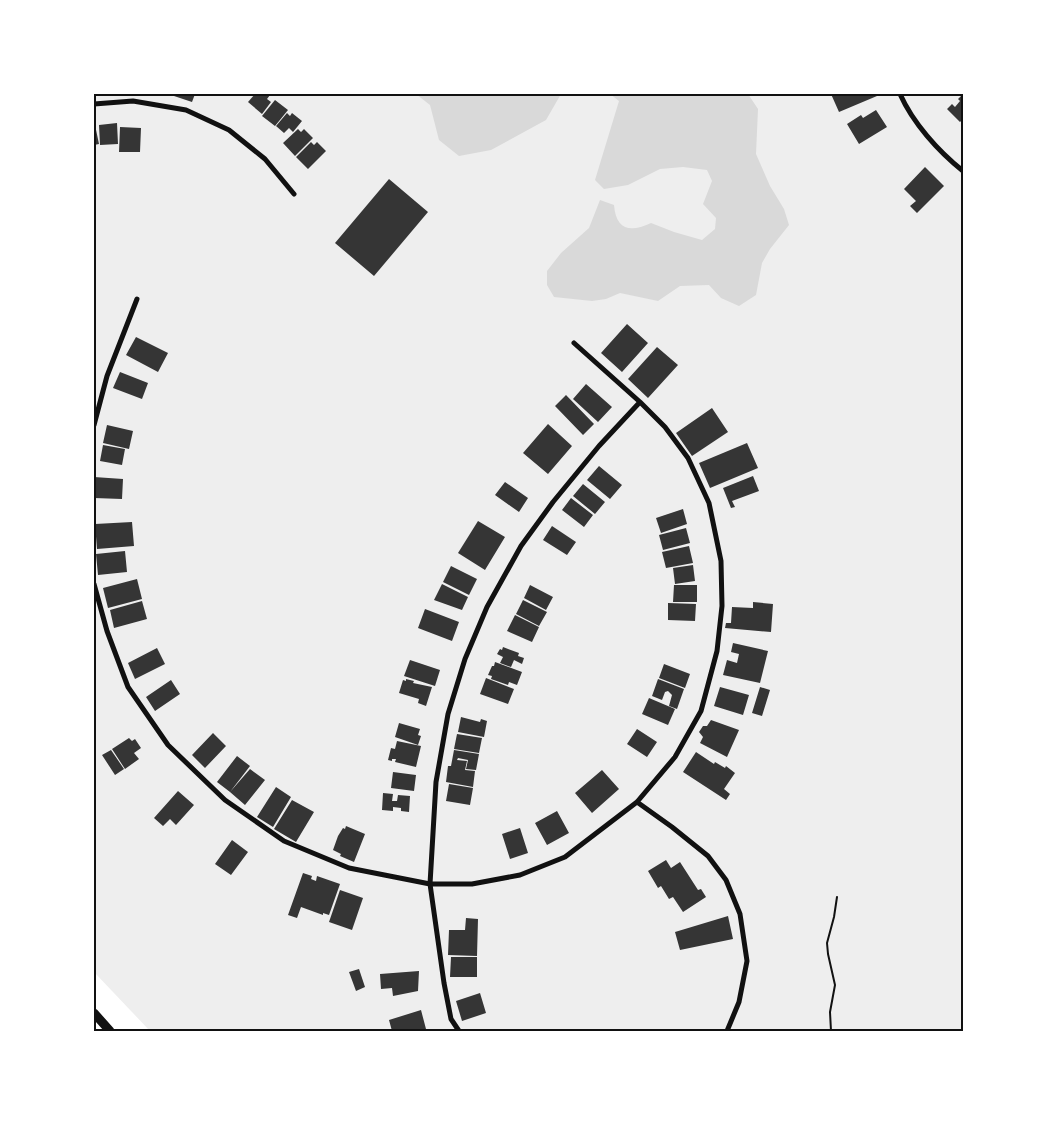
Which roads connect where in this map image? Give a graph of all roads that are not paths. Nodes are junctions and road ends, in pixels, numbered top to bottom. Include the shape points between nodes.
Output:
1 (900, 94) edge
2 (94, 104) edge
3 (963, 171) edge
4 (294, 194) dead end
5 (137, 299) dead end
6 (574, 343) dead end
7 (640, 402) junction
8 (94, 426) edge
9 (94, 584) edge
10 (637, 802) junction
11 (430, 884) junction
12 (94, 1013) edge
13 (110, 1031) edge
14 (459, 1031) edge
15 (727, 1031) edge

1 - 3 street via 926,133
2 - 4 street via 133,101 186,110 229,130 265,159
5 - 8 street via 107,376
6 - 7 street
7 - 10 street via 665,427 688,458 709,504 721,561 722,606 717,651 701,710 675,757
7 - 11 street via 553,502 521,546 487,607 448,714 436,782
9 - 11 street via 107,632 128,687 168,745 225,800 284,841 349,868
10 - 11 street via 565,857 520,875 472,884
10 - 15 street via 708,856 726,880 740,914 747,961 739,1002
11 - 14 street via 444,983 452,1019
12 - 13 main road

